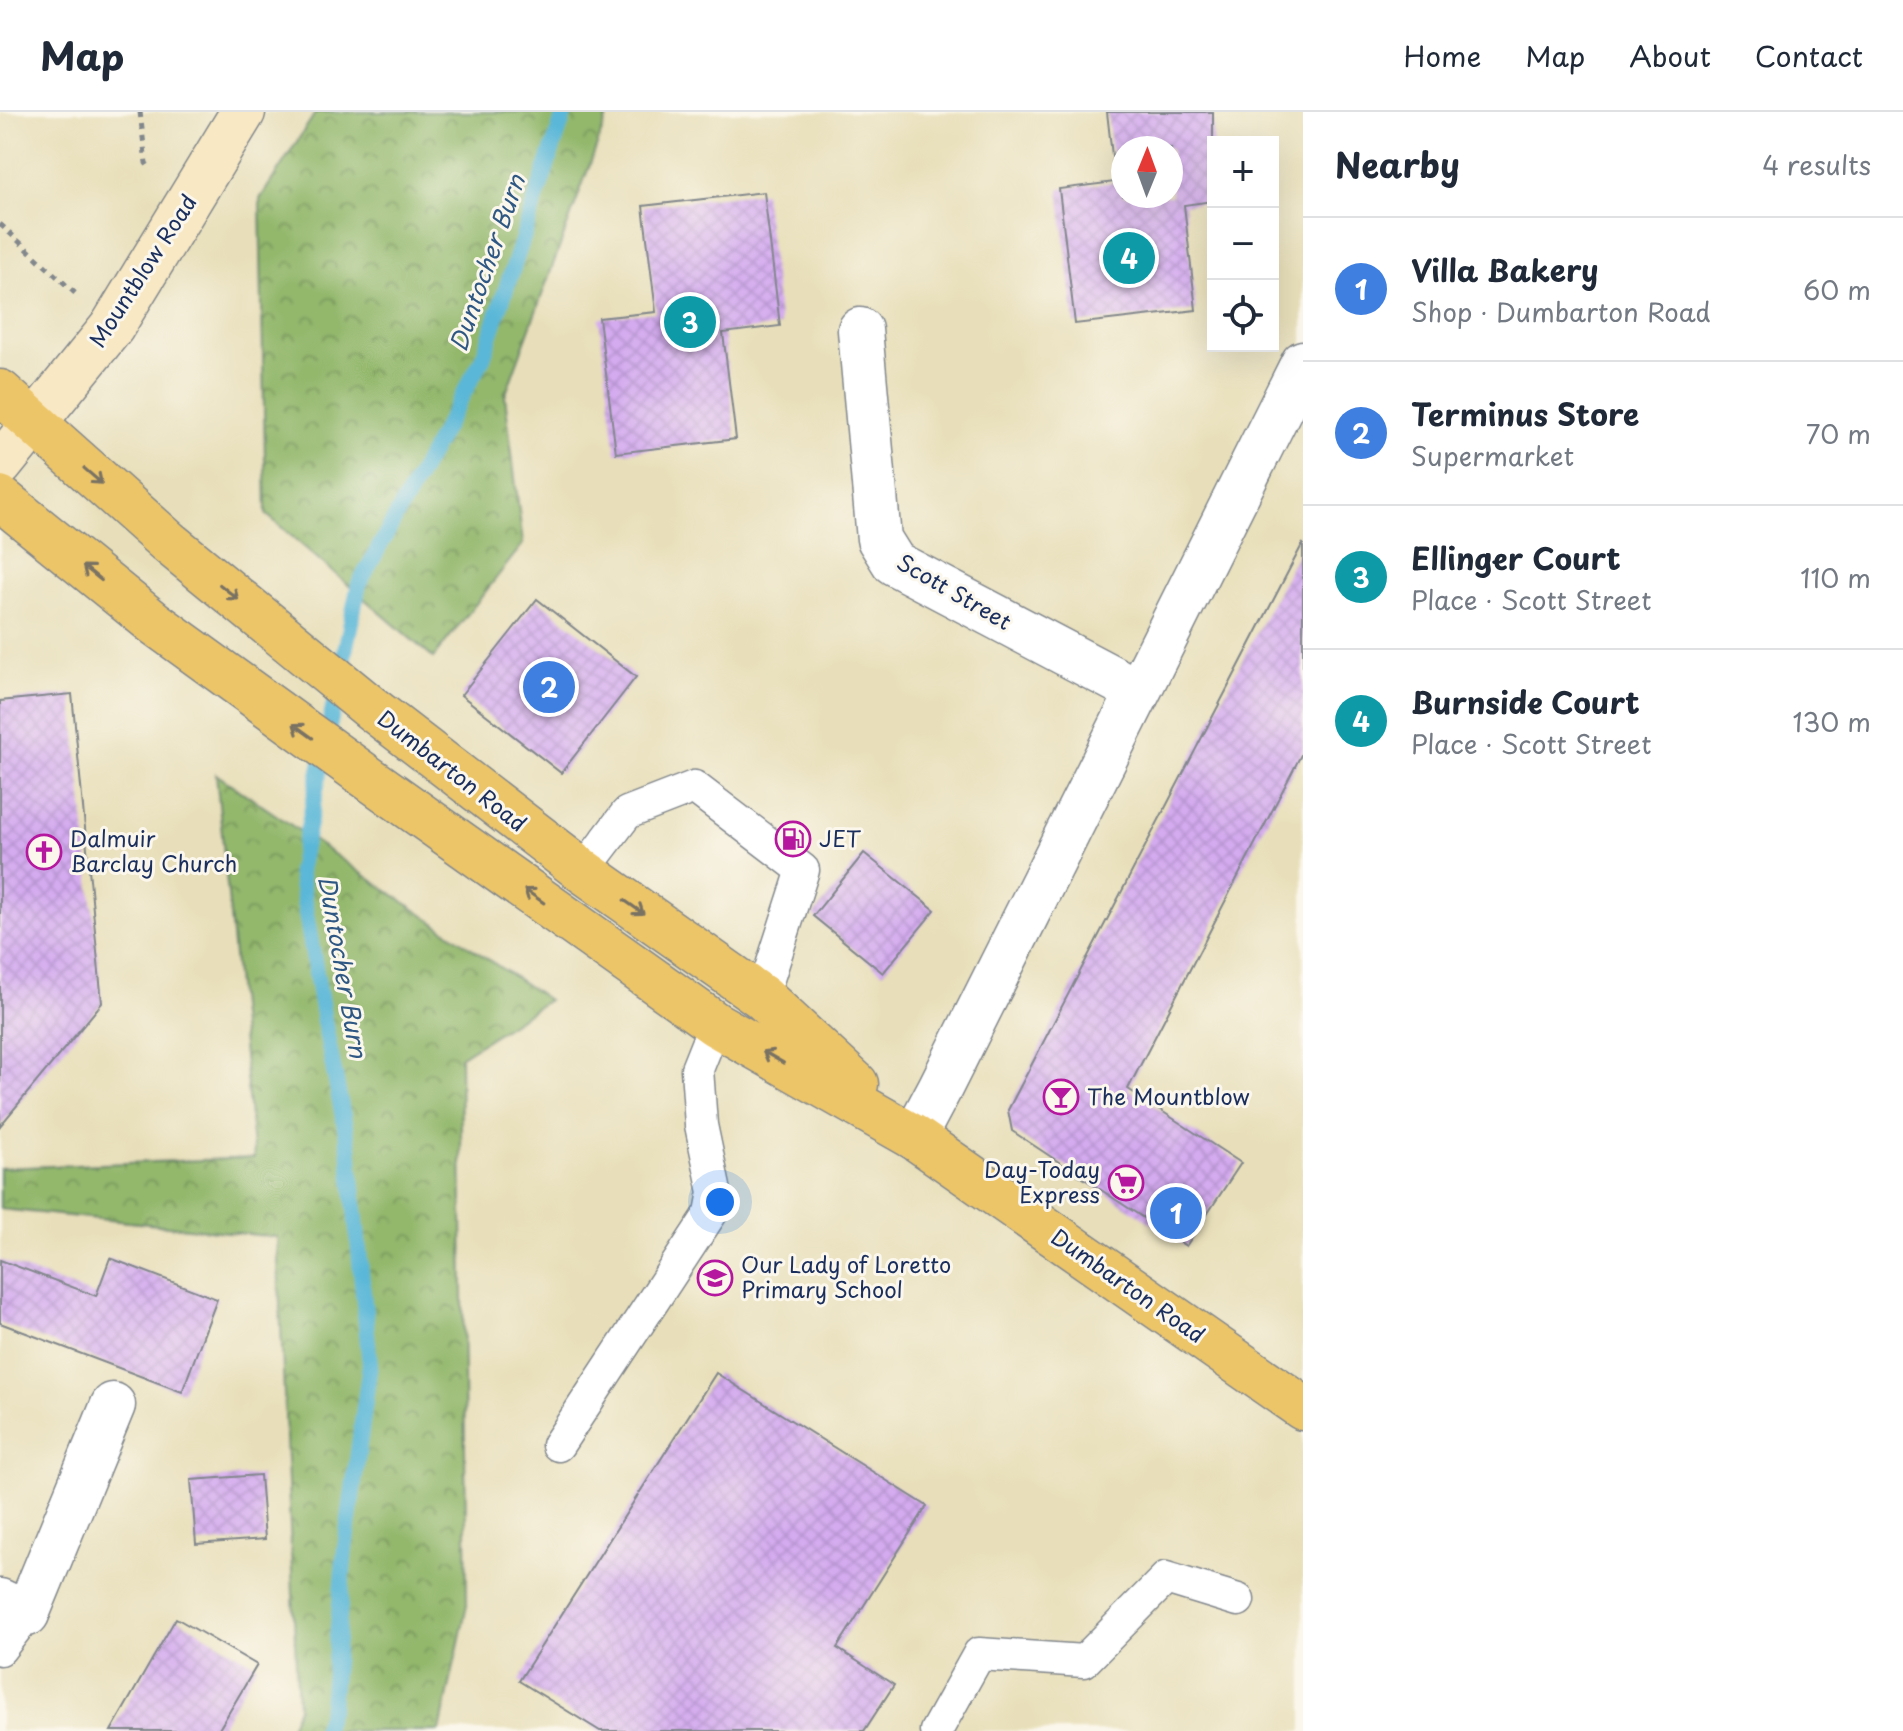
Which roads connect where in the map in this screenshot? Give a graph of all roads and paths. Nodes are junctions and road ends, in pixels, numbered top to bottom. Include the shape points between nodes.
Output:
1 (243, 112) edge
2 (0, 224) edge
3 (112, 327) junction
4 (860, 330) dead end
5 (1303, 363) edge
6 (0, 392) edge
7 (35, 424) junction
8 (0, 465) edge
9 (0, 498) edge
10 (1137, 691) junction
11 (583, 871) junction
12 (762, 997) junction
13 (715, 1024) junction
14 (914, 1137) junction
15 (113, 1405) dead end
16 (1303, 1408) edge
17 (558, 1445) dead end
18 (1238, 1600) dead end
19 (14, 1607) edge
20 (0, 1649) edge
21 (936, 1731) edge

1 - 3 street, Mountblow Road
2 - 3 path
3 - 7 street, Mountblow Road
4 - 10 street, Scott Street via 879,539 894,563
5 - 10 street
6 - 7 main road, Dumbarton Road
7 - 8 street, Mountblow Road
7 -> 11 main road, Dumbarton Road via 168,542 371,708
13 -> 9 main road, Dumbarton Road via 153,622
10 - 14 street
11 -> 12 main road, Dumbarton Road
11 - 12 lane via 627,813 694,787 803,870
12 - 14 main road, Dumbarton Road
14 -> 13 main road, Dumbarton Road
13 - 17 lane via 697,1069 701,1125 715,1192 711,1213
14 - 16 main road, Dumbarton Road
15 - 19 street
18 - 21 lane via 1166,1578 1084,1661 979,1654
19 - 20 lane

